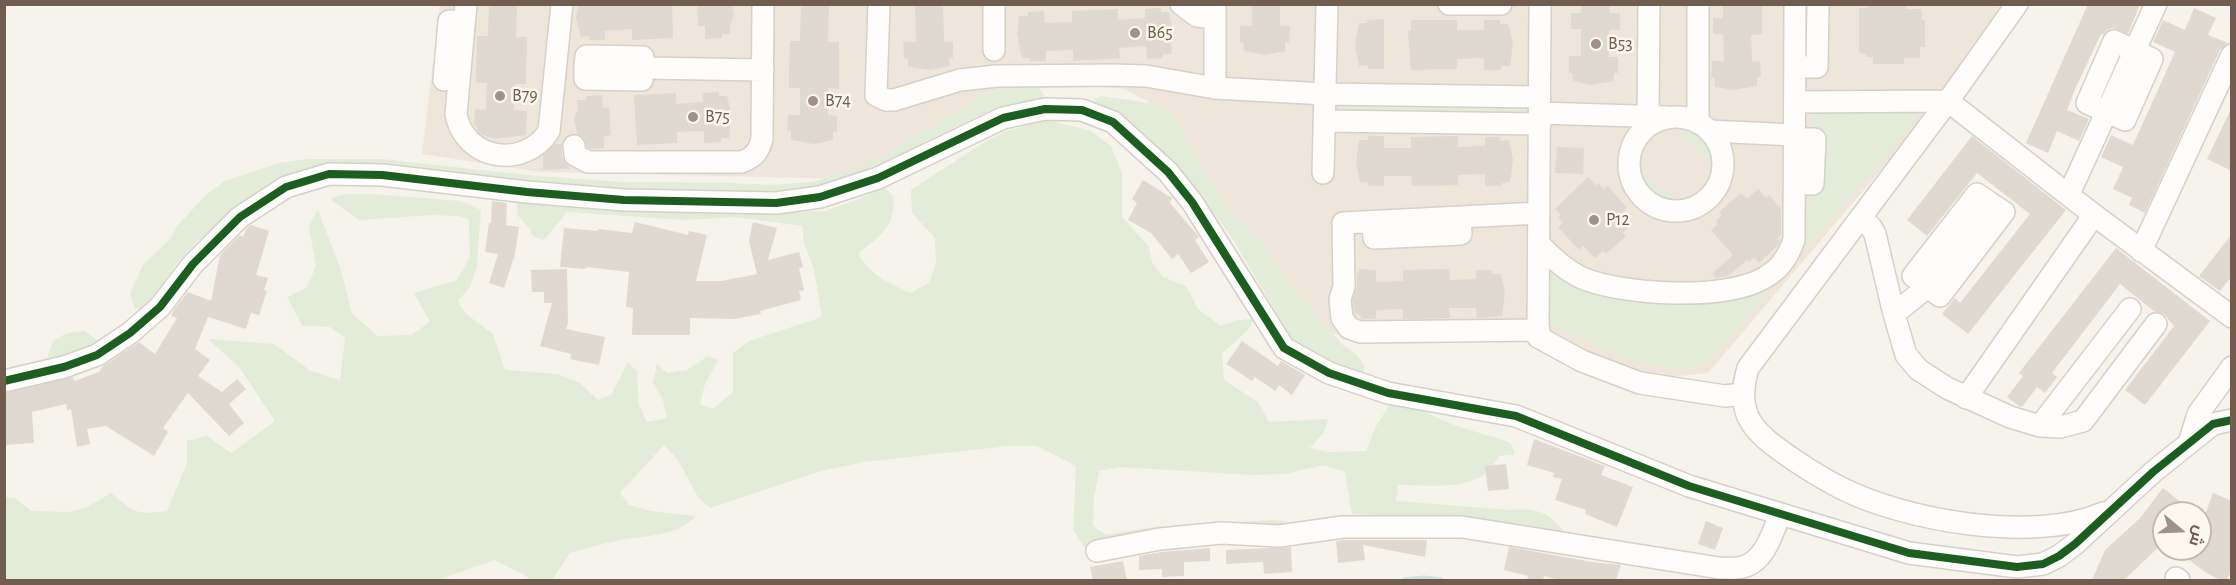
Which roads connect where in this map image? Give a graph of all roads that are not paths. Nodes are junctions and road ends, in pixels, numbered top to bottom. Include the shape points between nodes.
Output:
1 (562, 4) edge
2 (763, 4) edge
3 (879, 4) edge
4 (994, 4) edge
5 (1181, 4) edge
6 (1327, 4) edge
7 (1449, 4) edge
8 (1501, 4) edge
9 (1540, 4) edge
10 (1649, 4) edge
11 (1698, 4) edge
12 (1795, 4) edge
13 (1818, 4) edge
14 (2017, 4) edge
15 (2156, 4) edge
16 (2166, 4) edge
17 (2172, 4) edge
18 (1215, 11) edge
19 (465, 13) edge
20 (994, 50) dead end
21 (2134, 50) junction
22 (2232, 55) edge
23 (1795, 67) junction
24 (585, 68) dead end
25 (763, 70) junction
26 (1215, 88) junction
27 (1325, 93) junction
28 (1948, 100) junction
29 (1795, 102) junction
30 (2106, 111) junction
31 (1540, 112) junction
32 (1648, 117) junction
33 (1671, 118) junction
34 (1325, 121) junction
35 (1704, 127) junction
36 (1751, 133) junction
37 (1795, 137) junction
38 (574, 146) dead end
39 (1722, 156) junction
40 (1323, 173) dead end
41 (2069, 194) junction
42 (1539, 213) junction
43 (2094, 216) junction
44 (1860, 218) junction
45 (1539, 244) junction
46 (2141, 251) junction
47 (1926, 286) junction
48 (2130, 309) dead end
49 (1893, 314) junction
50 (2232, 317) edge
51 (2156, 324) dead end
52 (1539, 330) junction
53 (2232, 368) edge
54 (4, 381) edge
55 (1742, 394) junction
56 (1966, 398) junction
57 (2232, 420) edge
58 (2040, 426) junction
59 (2189, 443) junction
60 (2113, 508) junction
61 (1780, 514) junction
62 (1097, 551) dead end

1 - 19 street via 549,131 529,151 517,154 480,150 458,125 456,107
2 - 25 street
3 - 26 street via 876,95 886,100 960,80 997,76 1146,76
4 - 20 street
5 - 18 street via 1197,16
6 - 27 street
7 - 8 street
9 - 31 street
10 - 32 street
11 - 35 street
12 - 23 street
13 - 23 street via 1817,67
14 - 28 street
15 - 21 street
16 - 17 street
18 - 26 street
21 - 30 street via 2152,58 2125,120
21 - 30 street via 2114,41 2087,103
22 - 46 street
23 - 29 street
24 - 25 street via 586,56 643,57 643,68 681,69 681,82 701,83 732,83 732,70
25 - 38 street via 762,139 759,150 746,160 588,162 575,155
26 - 27 street
27 - 31 street
27 - 34 street
28 - 29 street
28 - 41 street
28 - 44 street
29 - 37 street
30 - 41 street
31 - 32 street
31 - 34 street
31 - 42 street
32 - 33 street
33 - 35 street via 1685,118
33 - 39 street via 1651,125 1633,147 1631,175 1646,199 1672,210 1699,205 1718,184
34 - 40 street
35 - 36 street
35 - 39 street via 1718,143
36 - 37 street
36 - 39 street via 1734,142
37 - 45 street via 1794,240 1789,255 1762,279 1720,290 1667,292 1613,287 1566,270
41 - 43 street
42 - 45 street
42 - 52 street via 1460,217 1461,234 1450,235 1374,238 1373,222 1343,223 1344,287 1340,299 1342,318 1349,328 1360,332
43 - 46 street
43 - 56 street
44 - 49 street via 1875,234
44 - 55 street via 1748,369
45 - 52 street
46 - 50 street
47 - 47 street via 1913,276 1977,194 2004,212 1940,296
47 - 49 street
48 - 58 street
49 - 56 street via 1906,355 1919,370
51 - 58 street via 2083,421 2069,426
52 - 55 street via 1538,337 1581,361 1640,383 1725,396
53 - 59 street via 2198,414
54 - 61 street via 97,355 160,307 194,264 240,217 286,187 329,174 382,175 624,200 776,203 820,197 878,178 1003,118 1045,109 1082,110 1113,122 1168,172 1192,202 1284,348 1329,373 1388,393 1516,416 1689,486
55 - 60 street via 1756,431 1813,473 1876,502 1938,518 2001,527 2073,524
56 - 58 street
57 - 59 street via 2213,424
59 - 60 street
60 - 61 street via 2059,556 2043,564 2017,567 1909,553
61 - 62 street via 1761,554 1746,566 1734,568 1462,527 1343,527 1279,536 1221,533

